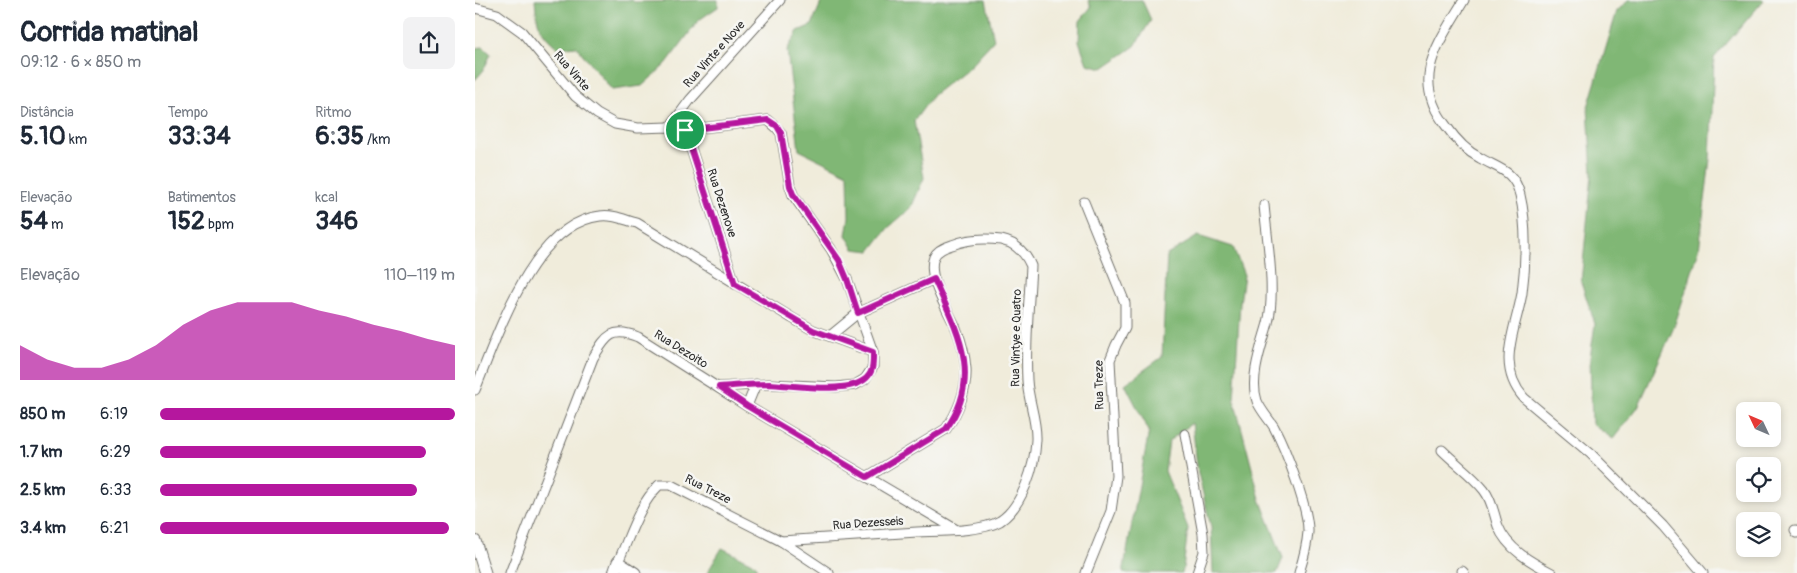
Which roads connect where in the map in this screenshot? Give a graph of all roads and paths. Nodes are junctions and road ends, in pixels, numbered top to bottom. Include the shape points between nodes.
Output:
1 (780, 0) edge
2 (1464, 0) edge
3 (475, 8) edge
4 (669, 127) junction
5 (685, 130) junction
6 (1084, 202) dead end
7 (1264, 205) dead end
8 (934, 279) junction
9 (735, 284) junction
10 (858, 313) junction
11 (830, 336) junction
12 (873, 352) junction
13 (756, 384) junction
14 (719, 387) junction
15 (475, 390) edge
16 (747, 406) junction
17 (1185, 434) dead end
18 (1442, 450) dead end
19 (867, 477) junction
20 (957, 530) junction
21 (781, 541) junction
22 (475, 542) edge
23 (616, 568) edge
24 (485, 573) edge
25 (510, 573) edge
26 (635, 573) edge
27 (829, 573) edge
28 (1087, 573) edge
29 (1197, 573) edge
30 (1299, 573) edge
31 (1552, 573) edge
32 (1703, 573) edge

1 - 4 street, Rua Vinte e Nove
2 - 32 street via 1431,60 1429,92 1437,116 1455,138 1468,151 1506,170 1520,194 1525,255 1521,294 1508,352 1515,388 1597,461 1663,526
3 - 4 street, Rua Vinte via 497,14 522,32 575,96 597,114 615,124 639,128
4 - 5 street, Rua Vinte
5 - 9 street, Rua Dezenove
5 - 10 street, Rua Vinte via 768,120 777,126 793,194 839,260
6 - 28 street, Rua Treze via 1125,304 1125,328 1110,360 1116,476 1111,512
7 - 30 street via 1271,308 1258,354 1255,390 1257,402 1277,436 1305,511 1308,531
8 - 10 street
8 - 19 street via 956,329 966,369 965,388 946,429
8 - 20 street, Rua Vintye e Quatro via 932,266 938,251 956,243 981,239 1016,246 1026,255 1031,266 1026,368 1036,441 1031,469 1019,501 1009,513 988,525
9 - 11 street via 806,326
9 - 15 street via 637,223 611,215 575,224 540,256 519,288
10 - 11 street
10 - 12 street
11 - 12 street
12 - 13 street via 871,373 855,384 835,387
13 - 14 street
13 - 16 street
14 - 16 street, Rua Dezoito
14 - 25 street, Rua Dezoito via 638,337 622,332 610,334 593,358
16 - 19 street, Rua Dezoito
17 - 29 street via 1203,534 1204,552
18 - 31 street via 1485,490 1501,532 1516,550 1527,560
19 - 20 street, Rua Dezoito
20 - 21 street, Rua Dezesseis
21 - 23 street, Rua Treze via 671,485 659,485 647,498
21 - 27 street, Rua Treze
22 - 24 street
23 - 26 street

